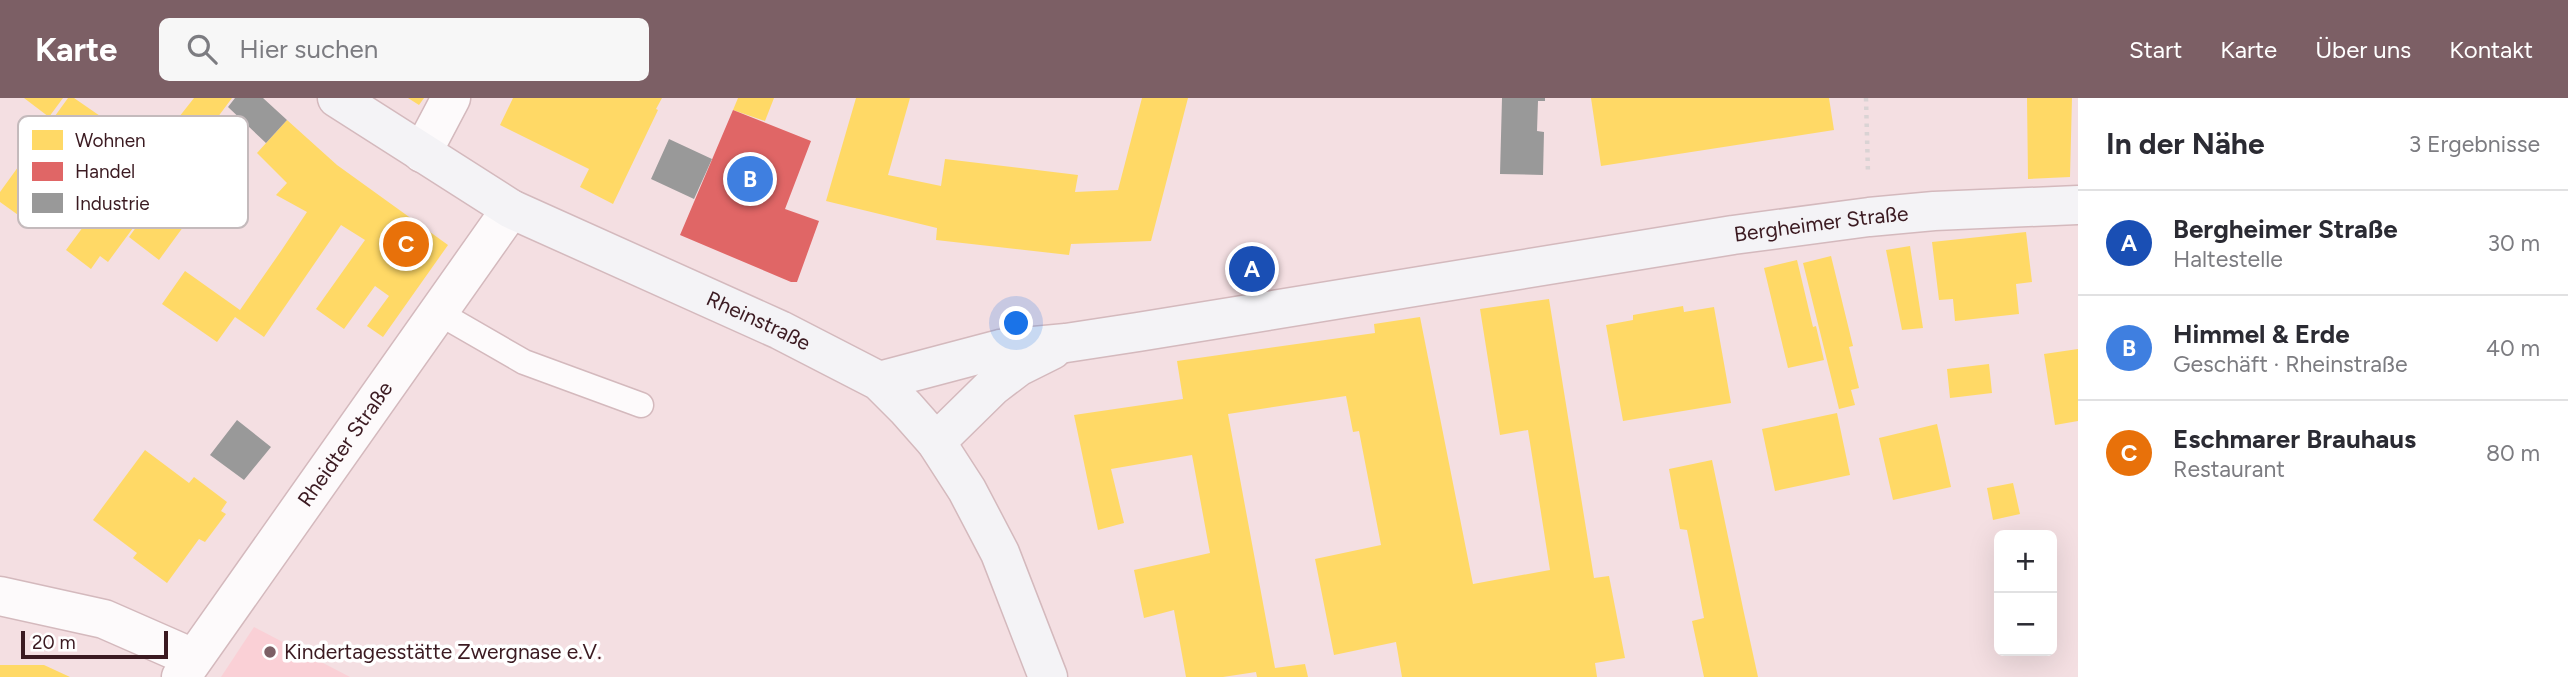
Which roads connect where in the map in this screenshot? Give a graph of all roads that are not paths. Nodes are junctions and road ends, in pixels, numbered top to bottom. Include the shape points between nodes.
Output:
1 (337, 98) edge
2 (451, 98) edge
3 (422, 153) junction
4 (2078, 205) edge
5 (511, 209) junction
6 (439, 313) junction
7 (1066, 342) junction
8 (879, 381) junction
9 (641, 405) dead end
10 (936, 442) junction
11 (0, 596) edge
12 (187, 667) edge
13 (1048, 677) edge

1 - 3 street, Rheinstraße
2 - 3 street
3 - 5 street, Rheinstraße
4 - 7 street, Bergheimer Straße via 1869,216
5 - 6 street, Rheidter Straße
5 - 8 street, Rheinstraße via 780,330
6 - 9 lane via 524,362
6 - 12 street, Rheidter Straße
7 - 8 street, Bergheimer Straße via 1000,349
7 - 10 street, Bergheimer Straße via 993,386
8 - 10 street, Rheinstraße
10 - 13 street, Rheinstraße via 1000,553
11 - 12 street via 104,619

